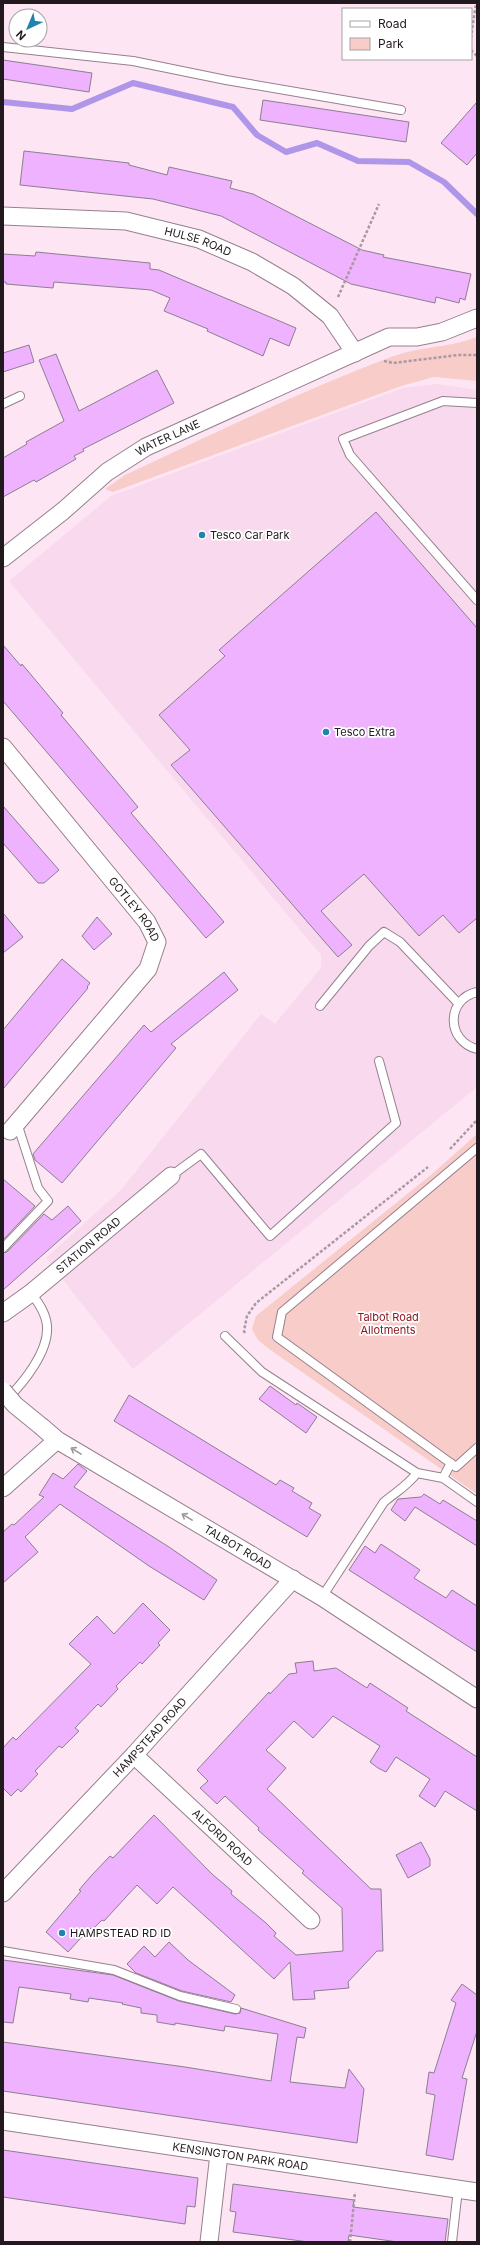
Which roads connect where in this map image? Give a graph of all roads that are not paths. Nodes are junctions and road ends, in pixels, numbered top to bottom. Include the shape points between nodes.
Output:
1 (3, 47) edge
2 (401, 110) dead end
3 (3, 216) edge
4 (477, 318) edge
5 (355, 353) junction
6 (20, 396) dead end
7 (477, 403) edge
8 (3, 404) edge
9 (3, 558) edge
10 (477, 600) edge
11 (3, 747) edge
12 (477, 992) edge
13 (458, 1003) junction
14 (320, 1006) dead end
15 (477, 1048) edge
16 (379, 1061) dead end
17 (13, 1127) joint
18 (477, 1148) edge
19 (171, 1176) joint
20 (3, 1248) edge
21 (31, 1293) junction
22 (3, 1313) edge
23 (225, 1336) dead end
24 (3, 1391) edge
25 (3, 1403) edge
26 (57, 1440) junction
27 (477, 1448) edge
28 (451, 1463) junction
29 (416, 1473) junction
30 (443, 1478) junction
31 (3, 1488) edge
32 (477, 1502) edge
33 (293, 1580) junction
34 (322, 1597) junction
35 (477, 1699) edge
36 (134, 1755) junction
37 (3, 1893) edge
38 (311, 1920) dead end
39 (3, 1951) edge
40 (236, 2009) dead end
41 (3, 2121) edge
42 (219, 2154) junction
43 (458, 2189) junction
44 (477, 2192) edge
45 (209, 2242) edge
46 (452, 2242) edge

1 - 2 lane via 133,61
3 - 5 street, HULSE ROAD via 126,221 199,239 252,262 293,286 330,316
4 - 5 street, WATER LANE via 442,332 418,337 389,337
5 - 9 street, WATER LANE via 146,447 107,472 63,511
6 - 8 lane
7 - 10 lane via 443,402 343,439 350,455
11 - 17 street, GOTLEY ROAD via 147,922 156,942 148,970
12 - 13 lane via 466,996
13 - 14 lane via 400,942 384,932 369,946
13 - 15 lane via 454,1012 455,1032 465,1044
16 - 19 lane via 396,1123 270,1236 201,1154
17 - 20 lane via 38,1188 48,1201
18 - 28 lane via 282,1312 277,1337
19 - 21 street, STATION ROAD
21 - 22 street, STATION ROAD
21 - 25 lane via 42,1307 47,1326 42,1349 26,1380
23 - 29 lane via 262,1372
24 - 26 street, TALBOT ROAD, bridge via 15,1405
26 - 31 street
33 -> 26 street, TALBOT ROAD
27 - 28 lane via 456,1467
28 - 30 lane
29 - 30 lane
29 - 34 lane via 407,1486 384,1502
30 - 32 lane
33 - 34 street, TALBOT ROAD
33 - 36 street, HAMPSTEAD ROAD
34 - 35 street, TALBOT ROAD
36 - 37 street, HAMPSTEAD ROAD
36 - 38 street, ALFORD ROAD
39 - 40 lane via 114,1970 180,1996
41 - 42 street, KENSINGTON PARK ROAD
42 - 43 street, KENSINGTON PARK ROAD
42 - 45 street
43 - 44 street, KENSINGTON PARK ROAD
43 - 46 lane

